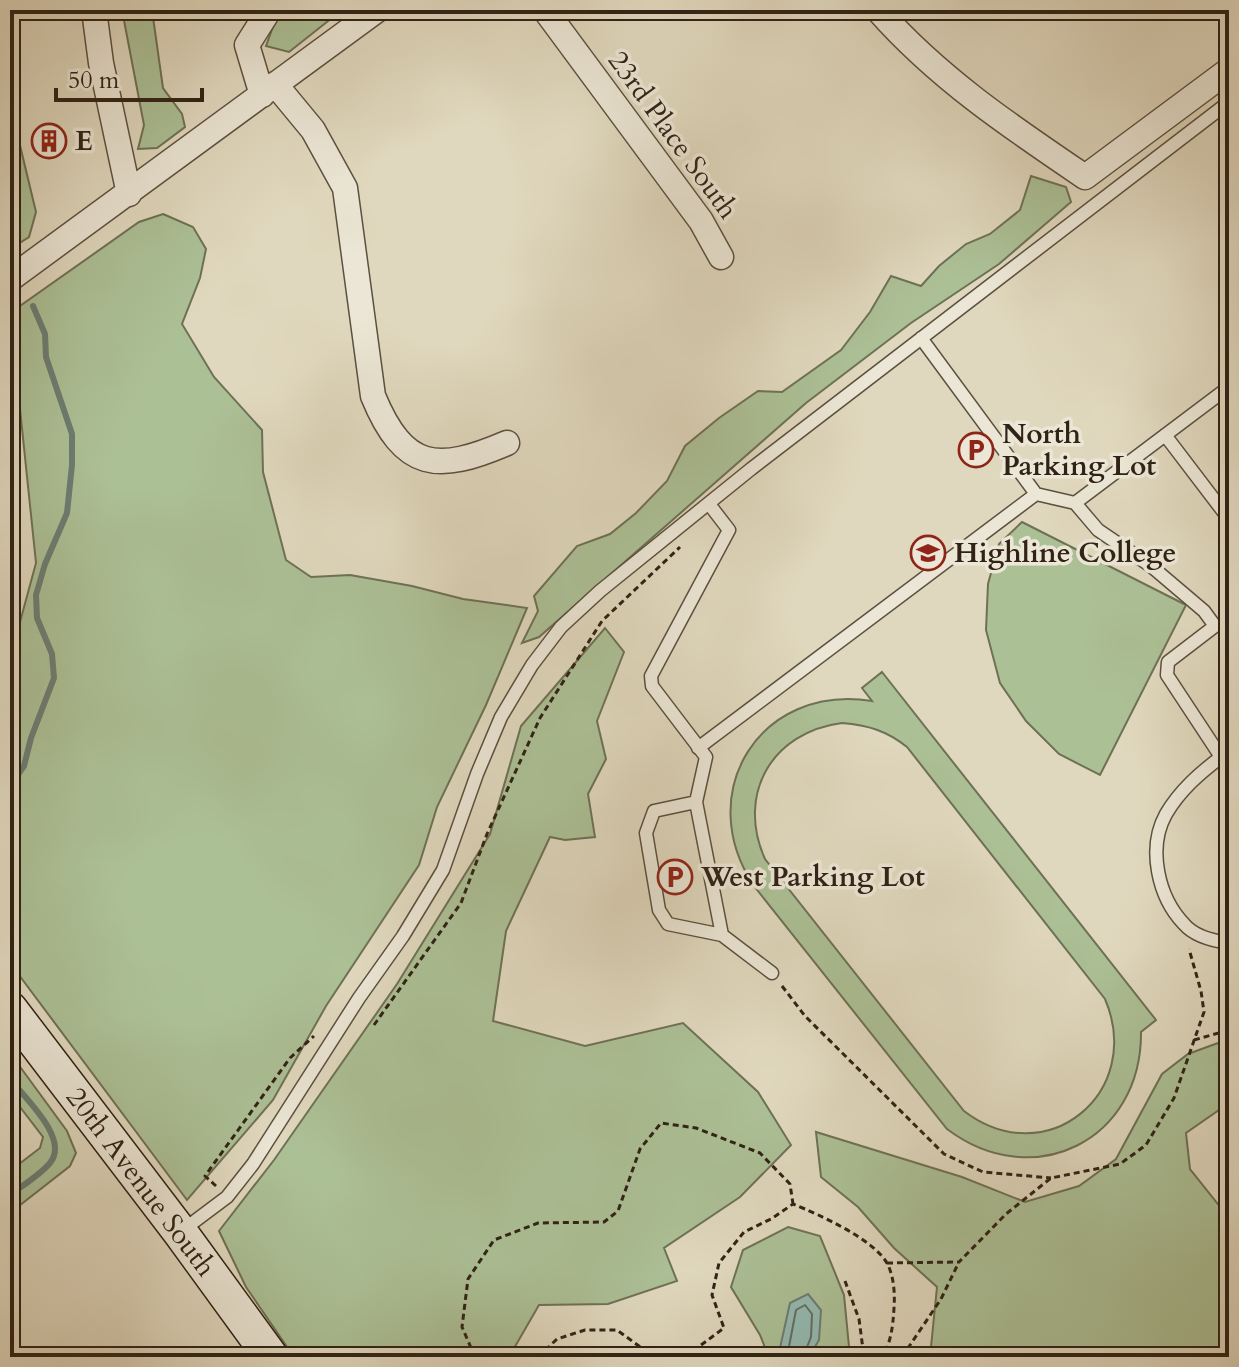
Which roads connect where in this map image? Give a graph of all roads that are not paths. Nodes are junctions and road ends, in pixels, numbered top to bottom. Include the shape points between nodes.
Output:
1 (94, 10) edge
2 (265, 10) edge
3 (377, 10) edge
4 (545, 10) edge
5 (878, 10) edge
6 (1229, 70) edge
7 (268, 90) junction
8 (1229, 102) edge
9 (129, 194) junction
10 (721, 257) dead end
11 (10, 279) edge
12 (921, 338) junction
13 (1229, 387) edge
14 (1165, 435) junction
15 (507, 443) dead end
16 (1036, 494) junction
17 (1075, 503) junction
18 (709, 504) junction
19 (1229, 519) edge
20 (698, 748) junction
21 (1225, 757) edge
22 (696, 802) junction
23 (722, 935) junction
24 (1229, 943) edge
25 (772, 973) road end
26 (10, 1009) edge
27 (180, 1232) junction
28 (271, 1357) edge

1 - 9 street
2 - 7 street via 247,45
3 - 7 street
4 - 10 street, 23rd Place South via 701,221
5 - 6 street via 987,111 1085,177
7 - 9 street
7 - 15 street via 313,130 345,188 373,396 387,428 404,447 440,462 469,459
8 - 12 lane
9 - 11 street
12 - 16 lane
12 - 18 lane
13 - 14 lane
14 - 17 lane
14 - 19 lane
16 - 17 lane
16 - 20 lane
17 - 21 lane via 1098,530 1151,566 1215,626 1168,662 1167,675
18 - 20 lane via 729,530 651,676 652,686
18 - 27 lane via 600,591 561,627 532,665 501,717 443,870 403,936 253,1164 227,1197
20 - 22 lane via 706,757
21 - 24 lane via 1191,780 1164,816 1157,845 1163,894 1185,926
22 - 23 lane
22 - 23 lane via 654,811 646,833 659,910 668,924
23 - 25 lane
26 - 27 street, 20th Avenue South
27 - 28 street, 20th Avenue South

